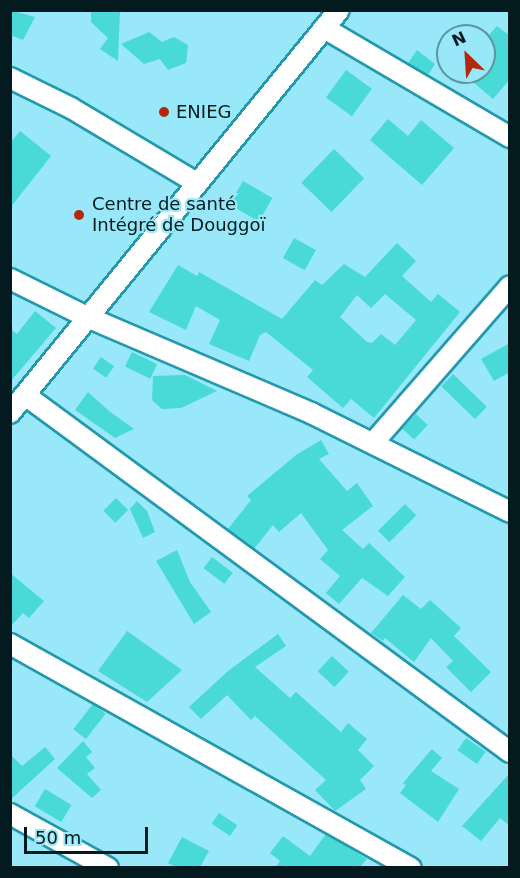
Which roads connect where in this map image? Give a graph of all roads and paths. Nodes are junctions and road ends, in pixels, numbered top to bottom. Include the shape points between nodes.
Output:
1 (339, 10) edge
2 (324, 28) junction
3 (10, 78) edge
4 (510, 137) edge
5 (197, 183) junction
6 (10, 279) edge
7 (510, 286) edge
8 (87, 317) junction
9 (25, 395) junction
10 (10, 413) edge
11 (373, 443) junction
12 (508, 508) edge
13 (10, 644) edge
14 (510, 752) edge
15 (10, 814) edge
16 (108, 867) edge
17 (411, 867) edge

1 - 2 street
2 - 4 street
2 - 5 street
3 - 5 street via 71,108
5 - 8 street
6 - 8 street
7 - 11 street
8 - 9 street
8 - 11 street
9 - 10 street
9 - 14 street
11 - 12 street
13 - 17 street
15 - 16 street

